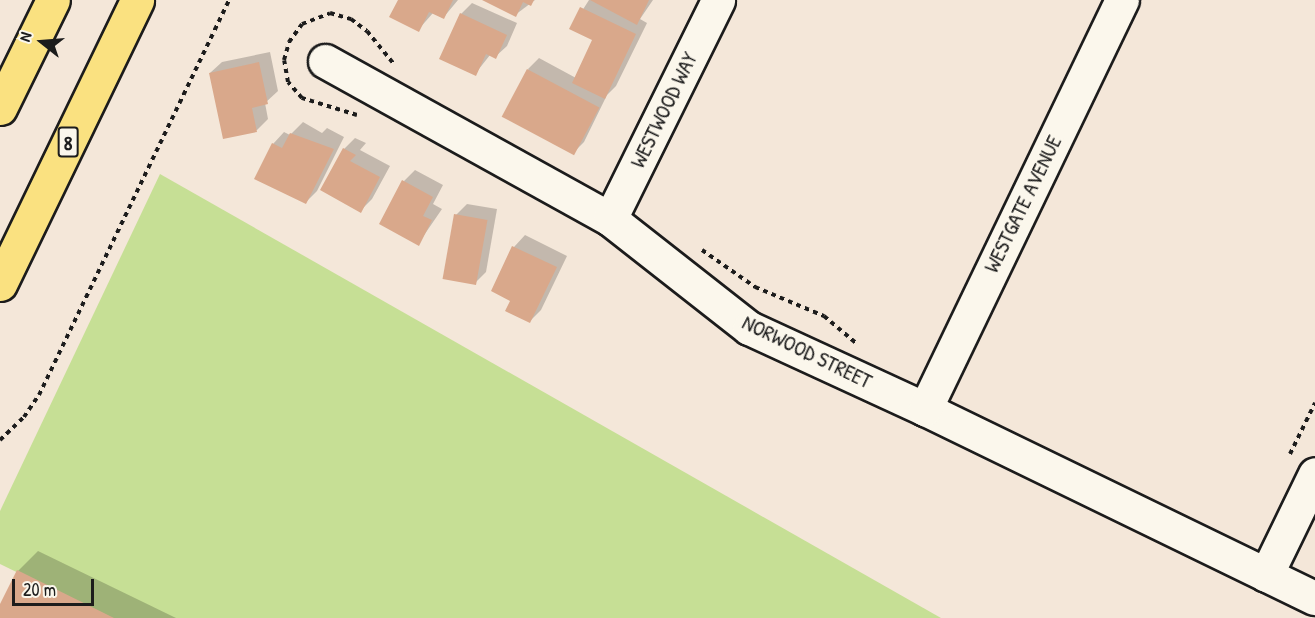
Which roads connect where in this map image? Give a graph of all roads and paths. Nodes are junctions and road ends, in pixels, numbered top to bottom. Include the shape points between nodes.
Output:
1 (53, 0) edge
2 (137, 0) edge
3 (229, 0) edge
4 (718, 0) edge
5 (1122, 0) edge
6 (325, 61) dead end
7 (0, 108) edge
8 (610, 219) junction
9 (0, 284) edge
10 (925, 409) junction
11 (0, 440) edge
12 (1315, 474) edge
13 (1266, 575) junction
14 (1315, 598) edge

1 - 7 highway
2 - 9 highway, 8
3 - 11 path via 39,395 24,417
4 - 8 street, WESTWOOD WAY
5 - 10 street, WESTGATE AVENUE
6 - 8 street, NORWOOD STREET
8 - 10 street, NORWOOD STREET via 749,328
10 - 13 street, NORWOOD STREET
12 - 13 street
13 - 14 street, NORWOOD STREET

